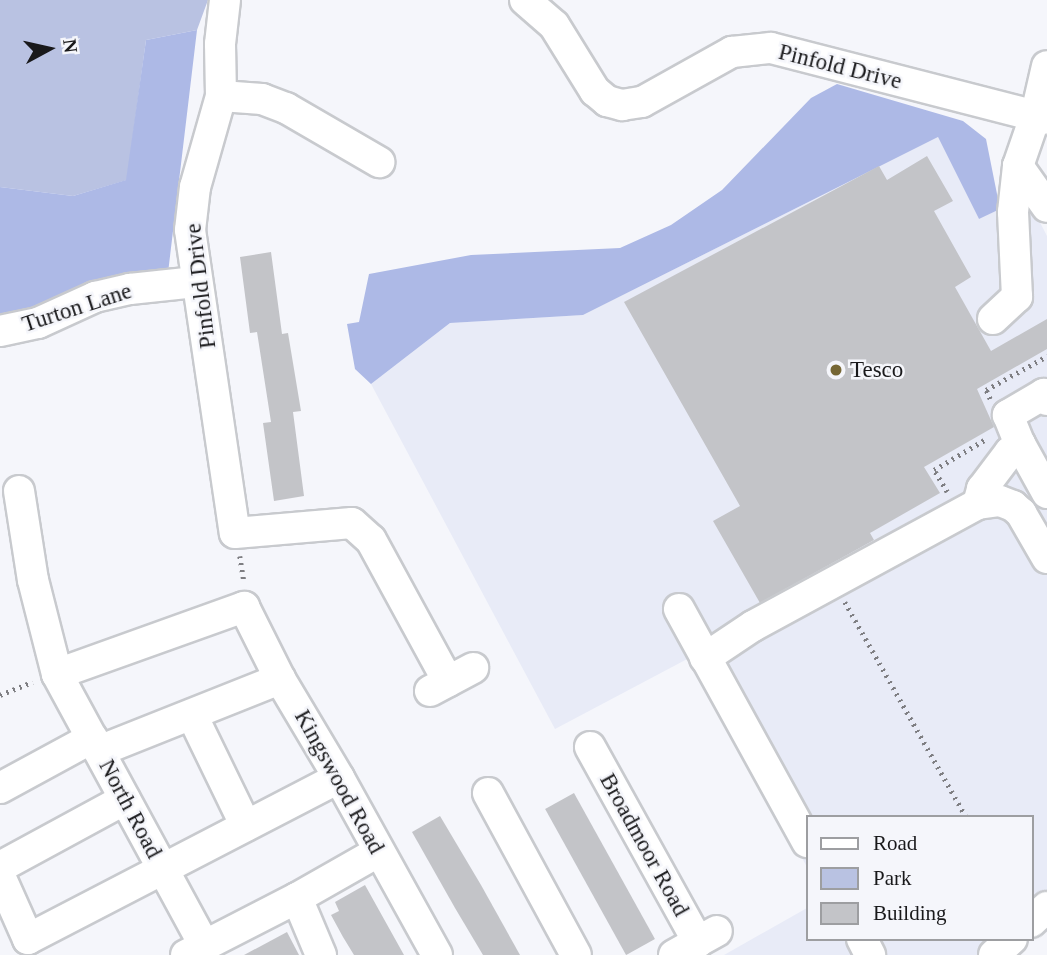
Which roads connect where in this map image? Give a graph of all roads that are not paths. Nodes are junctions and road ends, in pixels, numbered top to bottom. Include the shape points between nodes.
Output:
1 (225, 0) edge
2 (525, 0) edge
3 (1047, 66) edge
4 (221, 96) junction
5 (1041, 117) edge
6 (379, 162) dead end
7 (1018, 166) junction
8 (1047, 207) edge
9 (196, 282) junction
10 (993, 319) dead end
11 (0, 331) edge
12 (1047, 400) edge
13 (1004, 426) junction
14 (19, 491) dead end
15 (1047, 494) edge
16 (966, 504) junction
17 (1047, 558) edge
18 (679, 609) dead end
19 (705, 658) junction
20 (57, 674) junction
21 (280, 679) junction
22 (451, 680) dead end
23 (192, 715) junction
24 (95, 745) junction
25 (590, 747) dead end
26 (339, 778) junction
27 (0, 788) edge
28 (488, 793) dead end
29 (125, 799) junction
30 (246, 826) junction
31 (806, 840) edge
32 (379, 852) junction
33 (0, 867) edge
34 (162, 868) junction
35 (0, 876) edge
36 (297, 898) junction
37 (1047, 907) edge
38 (1033, 920) edge
39 (1010, 941) edge
40 (696, 943) edge
41 (195, 950) edge
42 (321, 955) edge
43 (437, 955) edge
44 (576, 955) edge
45 (994, 955) edge

1 - 4 street, Pinfold Drive
2 - 5 street, Pinfold Drive via 554,24 595,91 622,105 642,102 732,52 771,48
3 - 5 street
4 - 6 street via 262,99 286,108 355,137
4 - 9 street, Pinfold Drive via 195,187 190,230
5 - 7 street
7 - 8 street
7 - 10 street via 1013,212 1017,297
9 - 11 street, Turton Lane via 95,297 38,323
9 - 22 street, Pinfold Drive via 235,533 352,523 370,540
12 - 13 street via 1044,394
13 - 15 street
13 - 16 street via 1010,452
14 - 20 street, North Road via 33,580
16 - 17 street via 1000,501 1013,506
16 - 19 street
18 - 19 street
19 - 31 street
20 - 21 street, Kingswood Road via 244,607
20 - 24 street, North Road
21 - 23 street
21 - 26 street, Kingswood Road
23 - 24 street
23 - 30 street
24 - 27 street
24 - 29 street, North Road
25 - 40 street, Broadmoor Road via 615,773
26 - 30 street
26 - 32 street, Kingswood Road
28 - 44 street
29 - 33 street
29 - 34 street, North Road
30 - 34 street
32 - 36 street
32 - 43 street, Kingswood Road
34 - 35 street via 27,939
34 - 41 street, North Road
36 - 41 street
36 - 42 street
37 - 38 street
39 - 45 street

